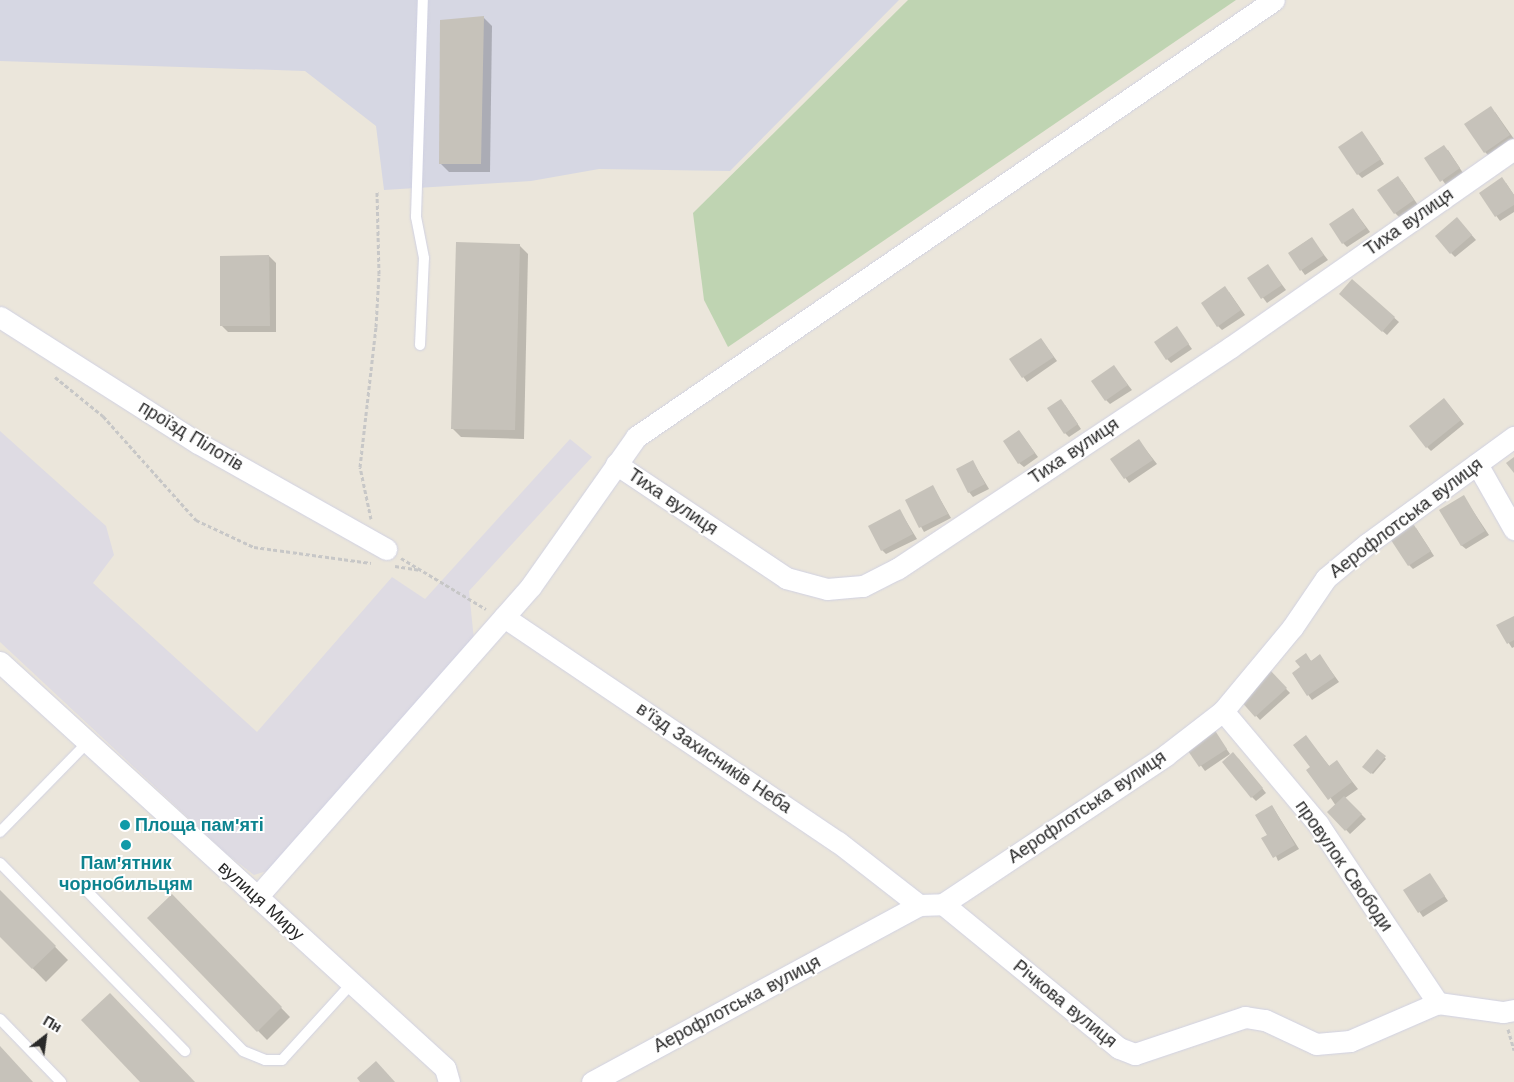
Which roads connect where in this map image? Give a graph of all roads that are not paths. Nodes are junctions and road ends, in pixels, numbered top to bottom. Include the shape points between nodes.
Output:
1 (423, 0) edge
2 (1274, 0) edge
3 (1514, 149) edge
4 (0, 316) edge
5 (420, 345) dead end
6 (1514, 437) edge
7 (616, 464) junction
8 (1477, 464) junction
9 (1514, 529) edge
10 (383, 559) road end
11 (504, 617) junction
12 (0, 662) edge
13 (1223, 711) junction
14 (87, 743) junction
15 (0, 832) edge
16 (0, 863) edge
17 (87, 891) dead end
18 (256, 897) junction
19 (943, 904) junction
20 (919, 905) junction
21 (352, 984) junction
22 (1438, 1003) junction
23 (1514, 1010) edge
24 (0, 1018) edge
25 (185, 1051) dead end
26 (451, 1077) edge
27 (61, 1082) edge
28 (592, 1082) edge

1 - 5 lane via 416,218 424,258
2 - 7 street via 636,437
3 - 7 street, Тиха вулиця via 1231,347 897,569 863,586 826,589 786,578
4 - 10 street, проїзд Пілотів
6 - 8 street, Аерофлотська вулиця
7 - 11 street via 531,586
8 - 9 street
8 - 13 street, Аерофлотська вулиця via 1326,578 1292,628
11 - 18 street
11 - 20 street, в'їзд Захисників Неба via 838,842
12 - 14 street, вулиця Миру
13 - 19 street, Аерофлотська вулиця via 1166,755
13 - 22 street, провулок Свободи via 1318,824
14 - 15 lane
14 - 18 street, вулиця Миру
16 - 25 lane
17 - 21 lane via 243,1051 265,1060 282,1060
18 - 21 street, вулиця Миру
19 - 20 street, Аерофлотська вулиця
19 - 22 street, Річкова вулиця via 1119,1048 1136,1054 1245,1017 1265,1020 1316,1044 1350,1041
20 - 28 street, Аерофлотська вулиця
21 - 26 street, вулиця Миру
22 - 23 street via 1503,1012
24 - 27 lane

